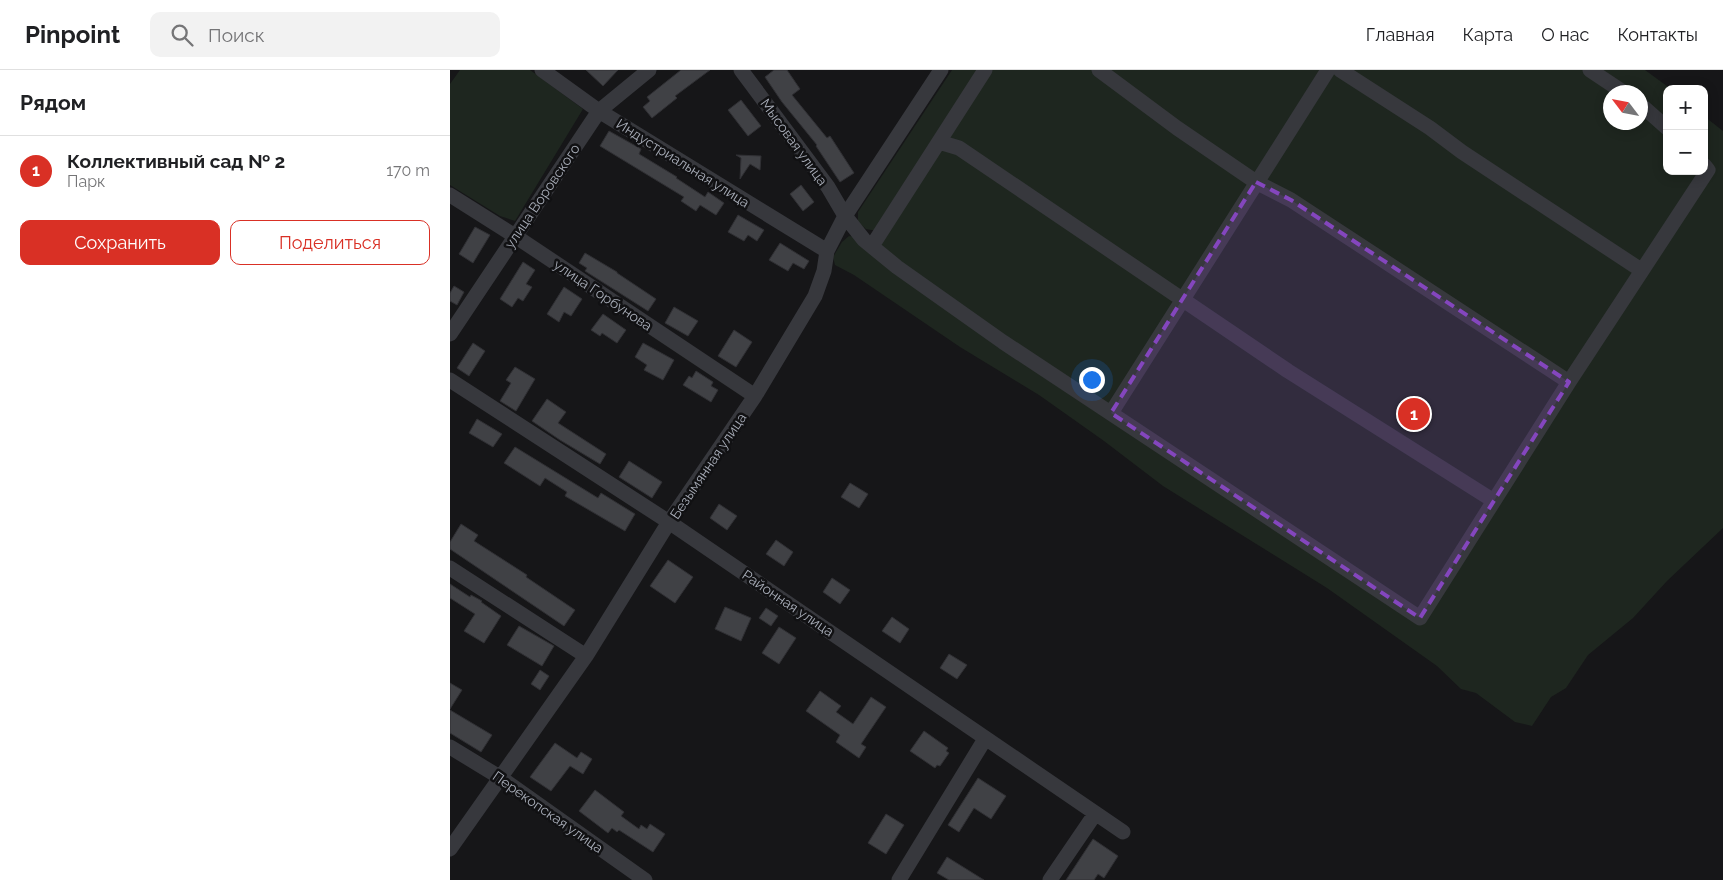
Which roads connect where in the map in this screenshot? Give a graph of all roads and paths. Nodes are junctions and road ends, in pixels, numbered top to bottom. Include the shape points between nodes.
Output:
1 (542, 70) edge
2 (649, 70) edge
3 (741, 70) edge
4 (940, 70) edge
5 (985, 70) edge
6 (1099, 70) edge
7 (1328, 70) edge
8 (1340, 70) edge
9 (1590, 70) edge
10 (1612, 85) edge
11 (599, 111) junction
12 (1648, 111) edge
13 (1663, 124) edge
14 (939, 142) junction
15 (1705, 175) edge
16 (1256, 182) junction
17 (450, 195) edge
18 (845, 216) junction
19 (516, 236) junction
20 (872, 246) junction
21 (827, 251) junction
22 (1641, 270) junction
23 (1184, 299) junction
24 (450, 334) edge
25 (450, 380) edge
26 (1569, 382) junction
27 (756, 396) junction
28 (1111, 412) junction
29 (1494, 501) junction
30 (670, 522) junction
31 (450, 568) edge
32 (586, 656) junction
33 (985, 738) junction
34 (450, 747) edge
35 (501, 778) junction
36 (1096, 814) junction
37 (1122, 832) dead end
38 (450, 849) edge
39 (644, 880) edge
40 (898, 880) edge
41 (1050, 880) edge

1 - 11 street, Индустриальная улица
2 - 11 street, улица Воровского
3 - 18 street, Мысовая улица via 828,187
4 - 18 street, Безымянная улица
5 - 14 street
6 - 16 street
7 - 16 street
8 - 22 street
9 - 10 street
11 - 19 street, улица Воровского
11 - 21 street, Индустриальная улица
12 - 13 street
14 - 20 street
14 - 23 street via 959,148
15 - 22 street
16 - 23 street
16 - 26 street via 1291,200
17 - 19 street, улица Горбунова
18 - 20 street, Мысовая улица
18 - 21 street, Безымянная улица
19 - 24 street, улица Воровского
19 - 27 street, улица Горбунова
20 - 28 street, Мысовая улица via 1003,342
21 - 27 street, Безымянная улица via 815,296
22 - 26 street
23 - 28 street
23 - 29 street via 1288,371
25 - 30 street, Районная улица
26 - 29 street
27 - 30 street, Безымянная улица
28 - 29 street, Мысовая улица via 1420,618
30 - 32 street, Безымянная улица
30 - 33 street, Районная улица
31 - 32 street
32 - 35 street, Безымянная улица
33 - 36 street, Районная улица
33 - 40 street
34 - 35 street, Перекопская улица
35 - 38 street, Безымянная улица
35 - 39 street, Перекопская улица
36 - 37 street, Районная улица
36 - 41 street

